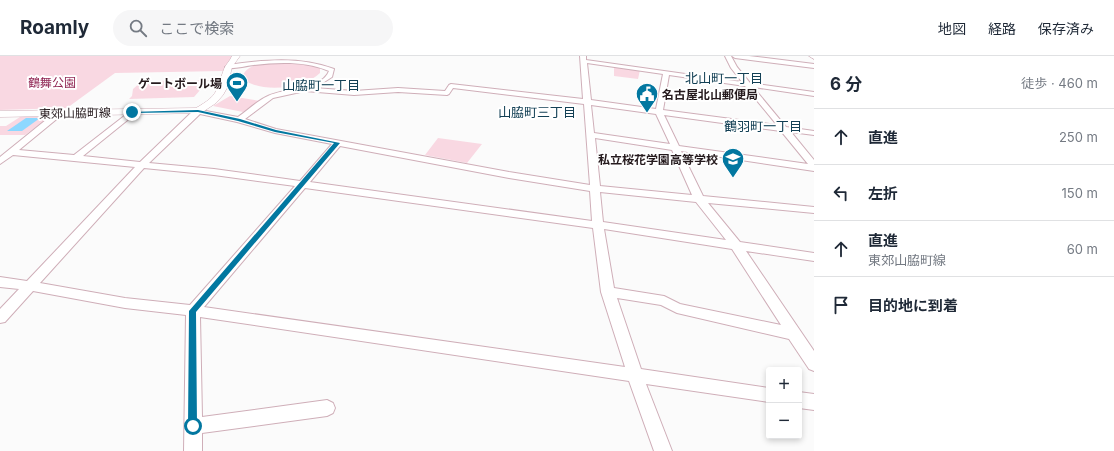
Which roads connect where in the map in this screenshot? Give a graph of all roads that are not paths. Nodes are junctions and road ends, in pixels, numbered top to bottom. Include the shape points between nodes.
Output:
1 (236, 56) edge
2 (728, 56) edge
3 (735, 56) edge
4 (584, 58) edge
5 (814, 66) edge
6 (228, 68) junction
7 (666, 73) junction
8 (747, 84) junction
9 (307, 89) junction
10 (814, 94) edge
11 (587, 102) junction
12 (198, 111) junction
13 (132, 112) junction
14 (659, 112) junction
15 (60, 113) junction
16 (0, 114) edge
17 (239, 120) junction
18 (783, 130) junction
19 (814, 133) edge
20 (589, 135) junction
21 (338, 143) junction
22 (674, 147) junction
23 (12, 152) junction
24 (76, 158) junction
25 (0, 161) edge
26 (142, 165) junction
27 (814, 167) edge
28 (300, 185) junction
29 (596, 189) junction
30 (699, 199) junction
31 (814, 210) edge
32 (598, 225) junction
33 (736, 245) junction
34 (814, 257) edge
35 (0, 282) edge
36 (31, 286) junction
37 (608, 292) junction
38 (193, 311) junction
39 (0, 318) edge
40 (795, 334) junction
41 (814, 364) edge
42 (635, 375) junction
43 (766, 395) edge
44 (802, 400) edge
45 (814, 402) edge
46 (327, 408) dead end
47 (193, 426) junction
48 (193, 451) edge
49 (663, 451) edge

1 - 6 street
2 - 8 street
3 - 5 street
4 - 7 street
4 - 11 street
6 - 9 street via 292,57 323,62 332,70 324,81
6 - 12 street via 223,89
7 - 8 street
7 - 14 street
8 - 10 street
8 - 18 street
9 - 11 street via 354,93 398,90 447,93 451,86
9 - 17 street via 274,96
11 - 14 street
11 - 20 street
12 - 13 street, 東郊山脇町線
12 - 17 street
12 - 26 street
13 - 15 street, 東郊山脇町線
13 - 24 street
14 - 18 street
14 - 22 street
15 - 16 street, 東郊山脇町線
15 - 23 street
17 - 21 street via 275,131
18 - 19 street
18 - 27 street
20 - 22 street
20 - 29 street
21 - 28 street
21 - 29 street
22 - 27 street
22 - 30 street
23 - 24 street
23 - 25 street
24 - 26 street
26 - 28 street via 214,172
26 - 36 street
28 - 32 street
28 - 38 street
29 - 30 street
29 - 32 street
30 - 31 street
30 - 33 street
32 - 33 street
32 - 37 street
33 - 34 street
33 - 40 street
35 - 36 street
36 - 38 street via 125,303
36 - 39 street
37 - 40 street via 664,301 677,308
37 - 42 street
38 - 42 street
38 - 47 street
40 - 41 street
42 - 43 street
42 - 49 street
44 - 45 street
46 - 47 street
47 - 48 street

